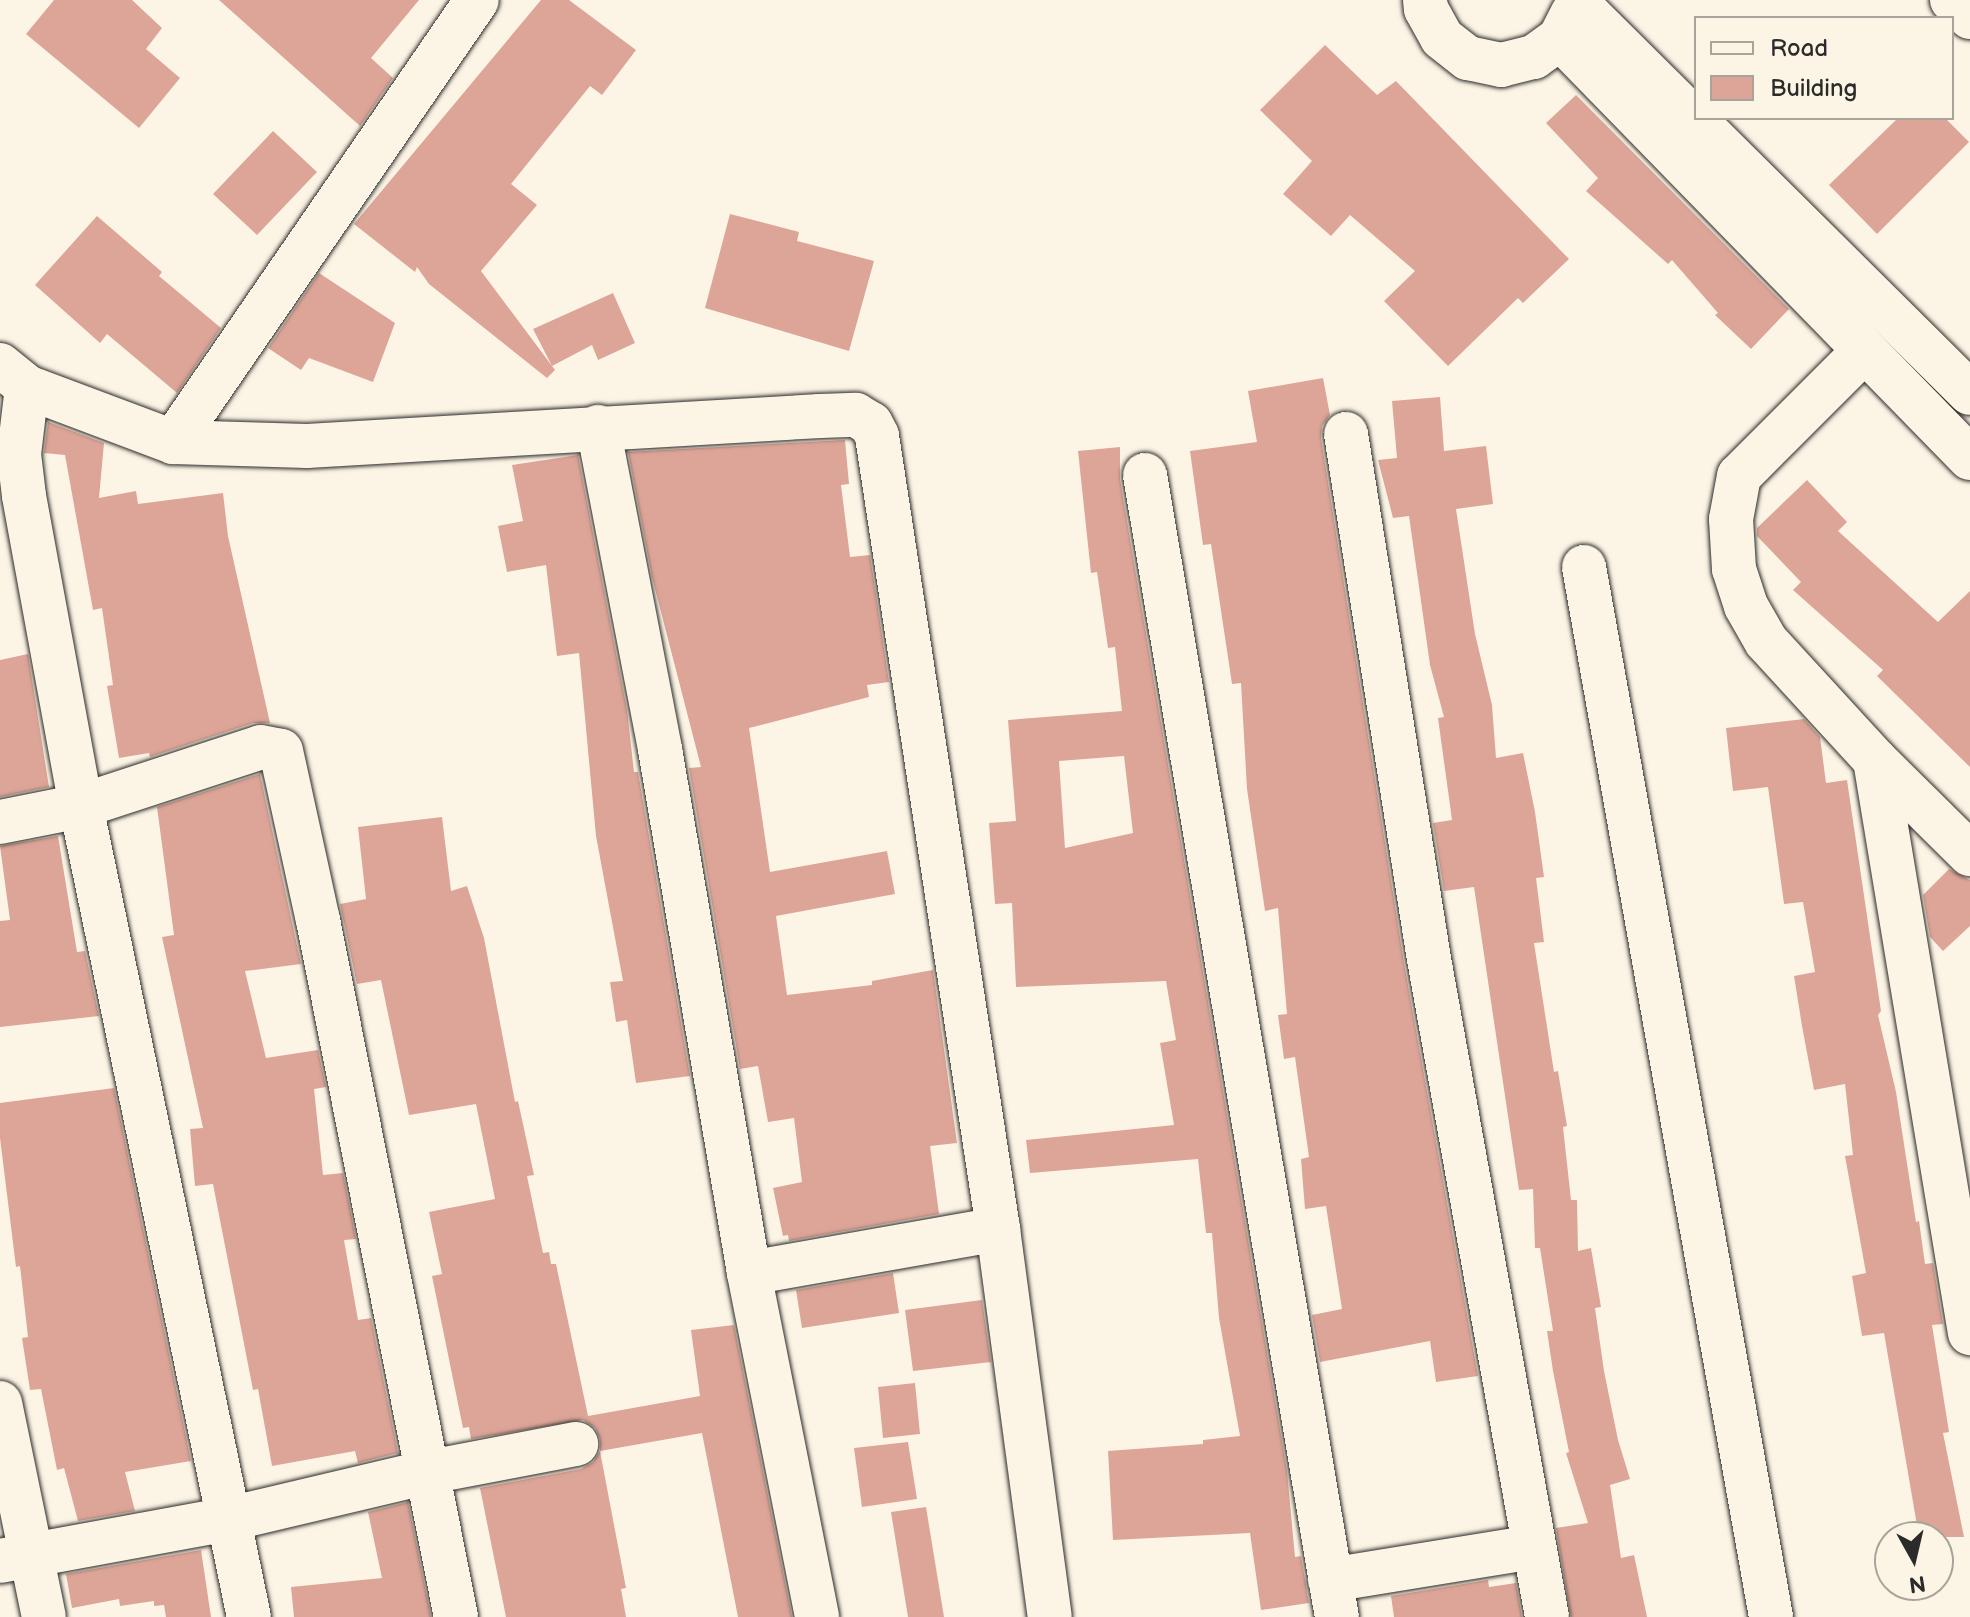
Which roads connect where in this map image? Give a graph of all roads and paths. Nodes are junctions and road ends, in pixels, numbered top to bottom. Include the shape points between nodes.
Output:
1 (477, 0) edge
2 (1425, 0) edge
3 (1952, 0) edge
4 (1572, 14) edge
5 (1970, 17) edge
6 (1863, 352) junction
7 (14, 376) edge
8 (1970, 393) edge
9 (598, 427) junction
10 (1346, 434) dead end
11 (173, 442) junction
12 (1970, 458) edge
13 (1145, 475) dead end
14 (1584, 567) dead end
15 (1875, 760) junction
16 (81, 806) junction
17 (0, 822) edge
18 (1970, 854) edge
19 (998, 1229) junction
20 (749, 1273) junction
21 (1970, 1333) edge
22 (0, 1403) edge
23 (576, 1444) dead end
24 (424, 1473) junction
25 (229, 1519) junction
26 (1533, 1547) junction
27 (16, 1559) edge
28 (1333, 1598) edge
29 (44, 1617) edge
30 (249, 1617) edge
31 (456, 1617) edge
32 (817, 1617) edge
33 (1050, 1617) edge
34 (1547, 1617) edge
35 (1771, 1617) edge

1 - 11 street
2 - 4 street via 1442,38 1468,58 1501,65 1534,57
3 - 5 street
4 - 6 street
4 - 8 street
6 - 12 street
6 - 15 street via 1739,476 1730,545 1738,587 1766,641
7 - 11 street
7 - 16 street via 24,496
9 - 11 street via 307,446
9 - 19 street via 856,415 871,424 877,436
9 - 20 street
10 - 26 street via 1432,974
13 - 28 street
14 - 35 street
15 - 18 street
15 - 21 street
16 - 17 street
16 - 24 street via 213,760 261,747 281,751
16 - 25 street
19 - 20 street
19 - 33 street
20 - 32 street
22 - 27 street
23 - 24 street
24 - 25 street
24 - 31 street
25 - 27 street
25 - 30 street
26 - 28 street
26 - 34 street
27 - 29 street

